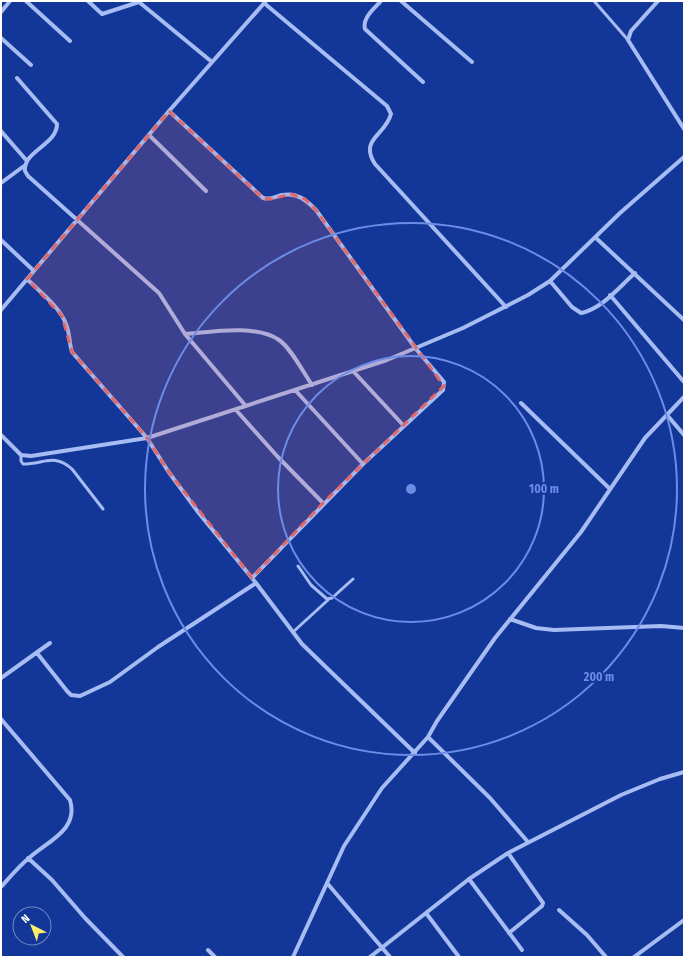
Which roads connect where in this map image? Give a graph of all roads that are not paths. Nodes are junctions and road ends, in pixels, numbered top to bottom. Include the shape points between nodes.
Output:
1 (10, 1) edge
2 (26, 1) edge
3 (88, 1) edge
4 (381, 1) edge
5 (401, 1) edge
6 (594, 1) edge
7 (658, 1) edge
8 (265, 2) edge
9 (1, 12) edge
10 (1, 38) edge
11 (628, 40) junction
12 (70, 41) dead end
13 (212, 62) junction
14 (472, 62) dead end
15 (31, 65) dead end
16 (17, 78) dead end
17 (423, 82) dead end
18 (169, 111) junction
19 (684, 129) edge
20 (1, 131) edge
21 (149, 135) junction
22 (684, 157) edge
23 (27, 161) junction
24 (24, 166) junction
25 (1, 183) edge
26 (206, 191) dead end
27 (79, 220) junction
28 (596, 238) junction
29 (1, 240) edge
30 (34, 271) junction
31 (635, 273) junction
32 (27, 279) junction
33 (550, 281) junction
34 (610, 295) junction
35 (506, 307) junction
36 (1, 310) edge
37 (684, 320) edge
38 (185, 334) junction
39 (416, 349) junction
40 (354, 371) junction
41 (684, 382) edge
42 (312, 385) junction
43 (296, 390) junction
44 (684, 397) edge
45 (520, 403) dead end
46 (245, 405) junction
47 (236, 410) junction
48 (667, 415) junction
49 (404, 426) junction
50 (1, 434) edge
51 (684, 435) edge
52 (147, 438) junction
53 (21, 455) junction
54 (363, 464) junction
55 (610, 489) junction
56 (324, 503) junction
57 (103, 509) dead end
58 (298, 566) dead end
59 (252, 578) junction
60 (353, 579) dead end
61 (256, 583) junction
62 (329, 599) junction
63 (510, 619) junction
64 (684, 628) edge
65 (293, 632) junction
66 (50, 643) dead end
67 (38, 653) junction
68 (1, 678) edge
69 (1, 719) edge
70 (428, 737) junction
71 (415, 753) junction
72 (684, 772) edge
73 (528, 842) junction
74 (508, 853) junction
75 (28, 858) junction
76 (469, 879) junction
77 (327, 883) junction
78 (1, 888) edge
79 (559, 910) dead end
80 (426, 913) junction
81 (684, 920) edge
82 (509, 933) junction
83 (382, 948) junction
84 (208, 950) dead end
85 (522, 950) dead end
86 (124, 957) edge
87 (215, 957) edge
88 (292, 957) edge
89 (370, 957) edge
90 (390, 957) edge
91 (459, 957) edge
92 (606, 957) edge
93 (634, 957) edge

1 - 9 street
2 - 12 street
3 - 13 street via 102,14 139,2
4 - 17 street via 366,18 364,29
5 - 14 street
6 - 11 lane
7 - 11 street via 631,31
8 - 13 street
8 - 35 street via 387,106 391,114 389,121 369,144 369,155
10 - 15 street
11 - 19 street
13 - 18 street
16 - 23 street via 57,124 54,134
18 - 21 street
18 - 39 street via 263,198 291,194 305,199 320,215
20 - 23 street
21 - 26 street
21 - 27 street
22 - 28 street
23 - 24 street
24 - 25 street
24 - 27 street via 28,176
27 - 30 street
27 - 38 street via 159,294
28 - 31 street
28 - 33 street
29 - 30 street
30 - 32 street
31 - 34 street
31 - 37 street
32 - 36 street
32 - 52 street via 62,316 72,352
33 - 34 street via 572,307 581,313 589,311
33 - 35 street
34 - 41 street
35 - 39 street
38 - 42 street via 238,331 273,336 286,347
38 - 46 street
39 - 40 street
39 - 49 street via 440,377 444,386
40 - 42 street
40 - 49 street
42 - 43 street
43 - 46 street
43 - 54 street
44 - 48 street
45 - 55 street
46 - 47 street
47 - 52 street
47 - 56 street
48 - 51 street
48 - 55 street via 645,438
49 - 54 street
50 - 53 street
52 - 53 street via 37,455
52 - 59 street via 198,512
53 - 57 lane via 23,464 51,460 66,463
54 - 56 street
55 - 63 street via 559,561
56 - 59 street
58 - 62 lane via 323,598
59 - 61 street
60 - 62 lane
61 - 65 street
61 - 67 street via 110,682 80,696 71,695 67,691
62 - 65 lane
63 - 64 street via 536,628 554,630 661,626
63 - 70 street
65 - 71 street via 325,668
66 - 67 street
67 - 68 street
69 - 75 street via 63,791 70,800 73,810 72,819 63,832
70 - 71 street
70 - 73 street via 490,798
71 - 77 street via 382,788 344,846
72 - 73 street via 621,795
73 - 74 street
74 - 76 street
74 - 82 street via 543,903
75 - 78 street
75 - 86 street
76 - 80 street
76 - 82 street
77 - 83 street
77 - 88 street
79 - 92 street via 587,935
80 - 83 street
80 - 91 street
81 - 93 street
82 - 85 street
83 - 89 street
83 - 90 street
84 - 87 street

